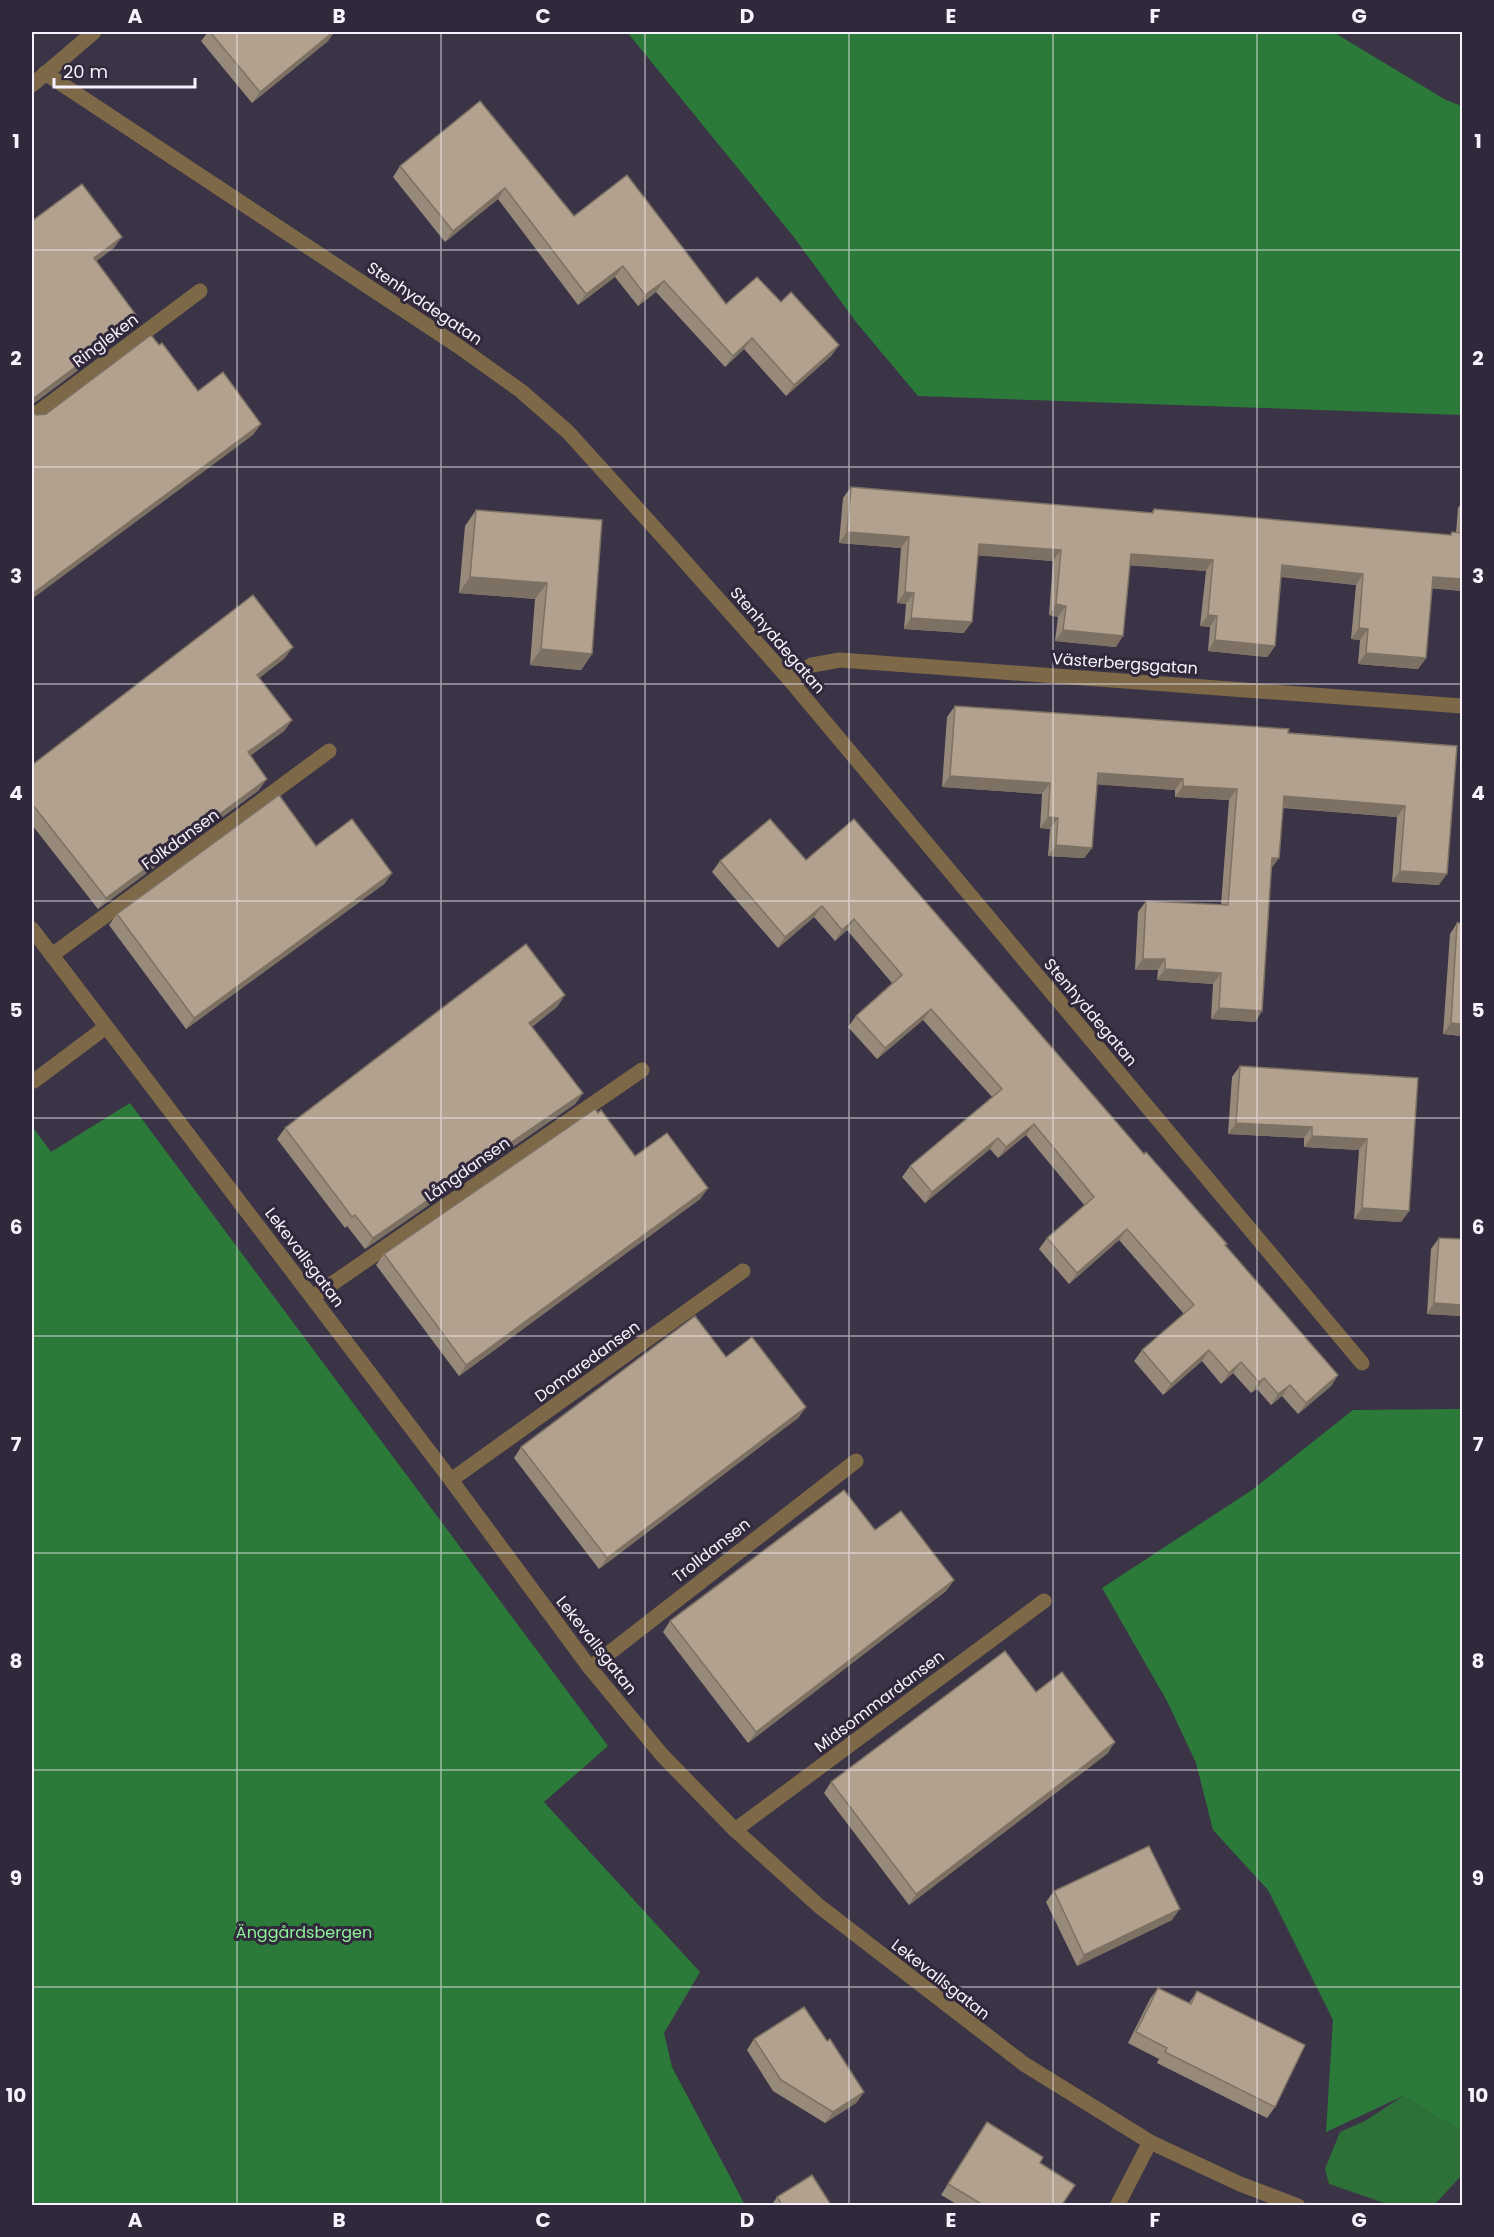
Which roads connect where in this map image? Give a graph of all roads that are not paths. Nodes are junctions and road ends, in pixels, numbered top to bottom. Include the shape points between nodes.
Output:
1 (94, 32) edge
2 (45, 74) junction
3 (32, 86) edge
4 (200, 291) dead end
5 (32, 417) edge
6 (789, 680) junction
7 (1462, 706) edge
8 (329, 751) dead end
9 (32, 929) edge
10 (52, 956) junction
11 (106, 1027) junction
12 (642, 1070) dead end
13 (33, 1081) dead end
14 (743, 1271) dead end
15 (313, 1297) junction
16 (1362, 1363) dead end
17 (856, 1461) dead end
18 (451, 1480) junction
19 (1044, 1600) dead end
20 (590, 1668) junction
21 (735, 1830) junction
22 (1150, 2142) junction
23 (1116, 2205) edge
24 (1298, 2205) edge

1 - 2 street
2 - 3 street
2 - 6 street, Stenhyddegatan via 521,391 568,432
4 - 5 street, Ringleken
6 - 7 street, Västerbergsgatan via 812,665 840,660
6 - 16 street, Stenhyddegatan
8 - 10 street, Folkdansen
9 - 10 street, Lekevallsgatan
10 - 11 street, Lekevallsgatan
11 - 13 street
11 - 15 street, Lekevallsgatan
12 - 15 street, Långdansen
14 - 18 street, Domaredansen
15 - 18 street, Lekevallsgatan
17 - 20 street, Trolldansen
18 - 20 street, Lekevallsgatan
19 - 21 street, Midsommardansen
20 - 21 street, Lekevallsgatan via 662,1755
21 - 22 street, Lekevallsgatan via 819,1906 1014,2057
22 - 23 street
22 - 24 street, Lekevallsgatan via 1240,2184

